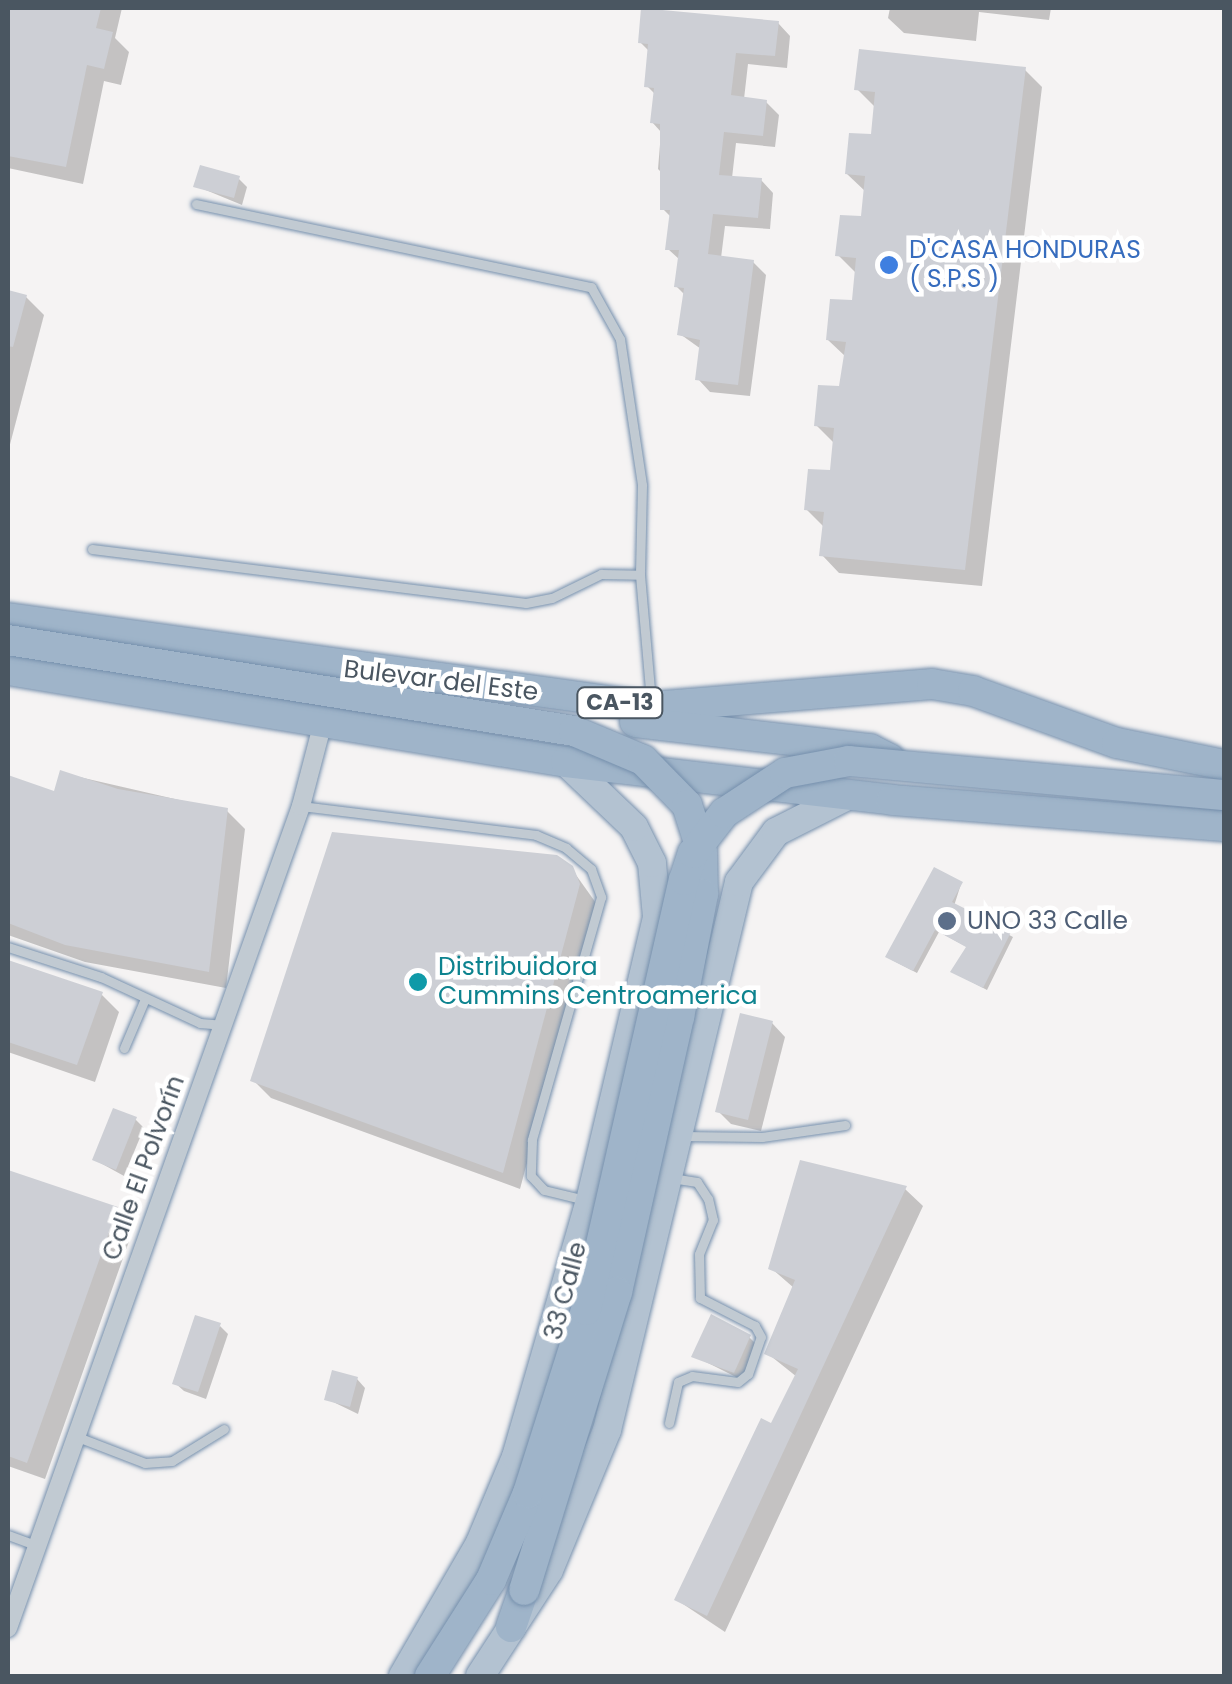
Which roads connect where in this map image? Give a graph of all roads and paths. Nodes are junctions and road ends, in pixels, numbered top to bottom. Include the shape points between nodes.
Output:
1 (196, 204) dead end
2 (92, 549) dead end
3 (640, 575) junction
4 (8, 618) edge
5 (8, 640) edge
6 (8, 670) edge
7 (548, 694) junction
8 (652, 707) junction
9 (323, 722) junction
10 (566, 762) junction
11 (1224, 765) edge
12 (850, 795) junction
13 (1224, 796) edge
14 (897, 800) junction
15 (301, 806) junction
16 (1224, 826) edge
17 (653, 939) junction
18 (8, 946) edge
19 (718, 954) junction
20 (144, 1001) junction
21 (221, 1024) junction
22 (124, 1048) dead end
23 (845, 1125) dead end
24 (678, 1136) junction
25 (668, 1178) junction
26 (590, 1202) junction
27 (670, 1423) dead end
28 (224, 1429) dead end
29 (75, 1436) junction
30 (8, 1536) edge
31 (36, 1545) junction
32 (511, 1626) junction
33 (8, 1628) edge
34 (403, 1676) edge
35 (430, 1676) edge
36 (480, 1676) edge

1 - 3 lane via 591,287 620,340 642,485
2 - 3 lane via 526,603 600,574
3 - 8 lane
4 - 7 highway, Bulevar del Este / CA-13
5 - 32 highway, bridge via 574,731 643,760 686,805 702,852 702,894 679,1017 617,1292
6 - 9 highway
7 - 8 highway, Bulevar del Este / CA-13
7 - 14 highway via 608,719 879,751 893,763
8 - 11 highway, Bulevar del Este / CA-13 via 932,684 973,691 1117,744
9 - 10 highway
9 - 15 street, Calle El Polvorín
10 - 12 highway
10 - 17 main road, 33 Calle via 634,827 656,881
12 - 14 highway
12 - 19 main road via 792,821 762,846 739,882
13 - 35 highway, bridge via 849,761 807,766 762,783 716,823 684,880 586,1310 528,1493 491,1580
14 - 16 highway
15 - 21 street, Calle El Polvorín
15 - 26 lane via 536,836 566,848 591,869 602,896 532,1140 531,1176 544,1190
17 - 19 main road
17 - 26 main road, 33 Calle
18 - 20 lane via 101,977
19 - 24 main road
20 - 21 lane
20 - 22 lane
21 - 29 street, Calle El Polvorín
23 - 24 lane via 762,1138
24 - 25 main road
25 - 27 lane via 697,1182 708,1199 713,1220 699,1254 700,1298 755,1326 761,1337 748,1374 738,1382 692,1376 678,1382
25 - 32 main road via 607,1430 549,1570
26 - 34 main road, 33 Calle via 516,1457 480,1543
28 - 29 lane via 172,1461 158,1462
29 - 31 street, Calle El Polvorín
30 - 31 lane
31 - 33 street, Calle El Polvorín
32 - 36 main road

